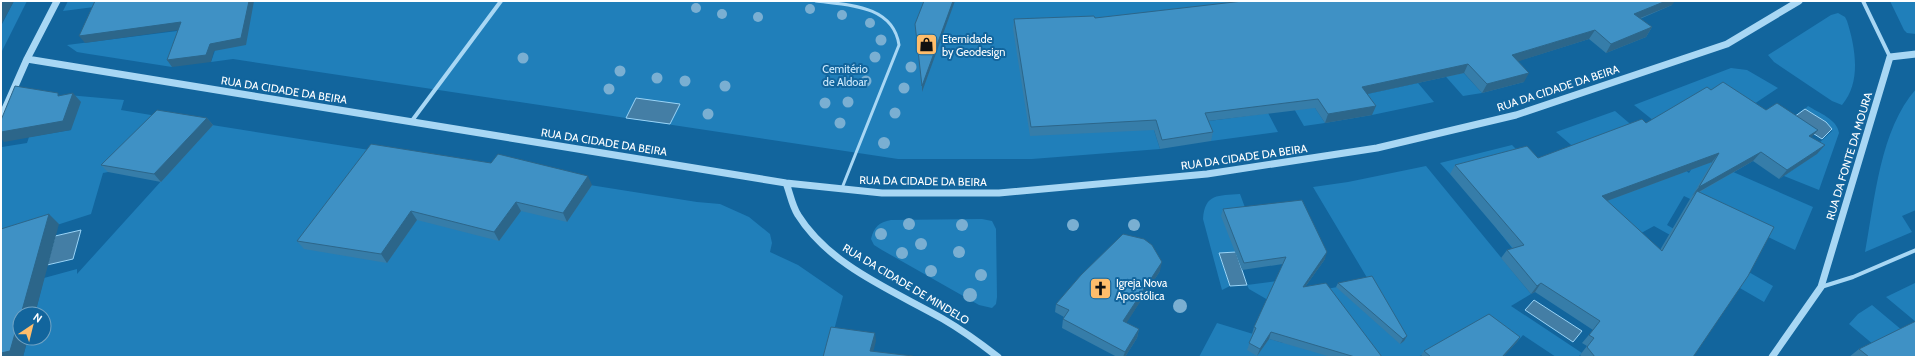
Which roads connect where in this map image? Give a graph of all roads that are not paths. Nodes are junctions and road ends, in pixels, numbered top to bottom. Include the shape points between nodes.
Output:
1 (58, 1) edge
2 (501, 1) edge
3 (816, 1) edge
4 (1799, 1) edge
5 (1863, 1) edge
6 (1916, 54) edge
7 (1890, 56) junction
8 (27, 59) junction
9 (1, 118) edge
10 (411, 122) junction
11 (786, 183) junction
12 (842, 190) junction
13 (1916, 250) edge
14 (1821, 287) junction
15 (998, 357) edge
16 (1772, 357) edge

1 - 8 street
2 - 10 street
3 - 12 lane via 868,10 880,16 898,33 899,45
4 - 12 street, RUA DA CIDADE DA BEIRA via 1727,44 1516,115 1377,148 1206,174 999,193 882,193
5 - 7 street
6 - 7 street
7 - 14 street, RUA DA FONTE DA MOURA
8 - 9 street
8 - 10 street, RUA DA CIDADE DA BEIRA
10 - 11 street, RUA DA CIDADE DA BEIRA
11 - 12 street, RUA DA CIDADE DA BEIRA
11 - 15 street, RUA DA CIDADE DE MINDELO via 789,198 812,235 843,262 937,316
13 - 14 street via 1853,277
14 - 16 street, RUA DA FONTE DA MOURA

